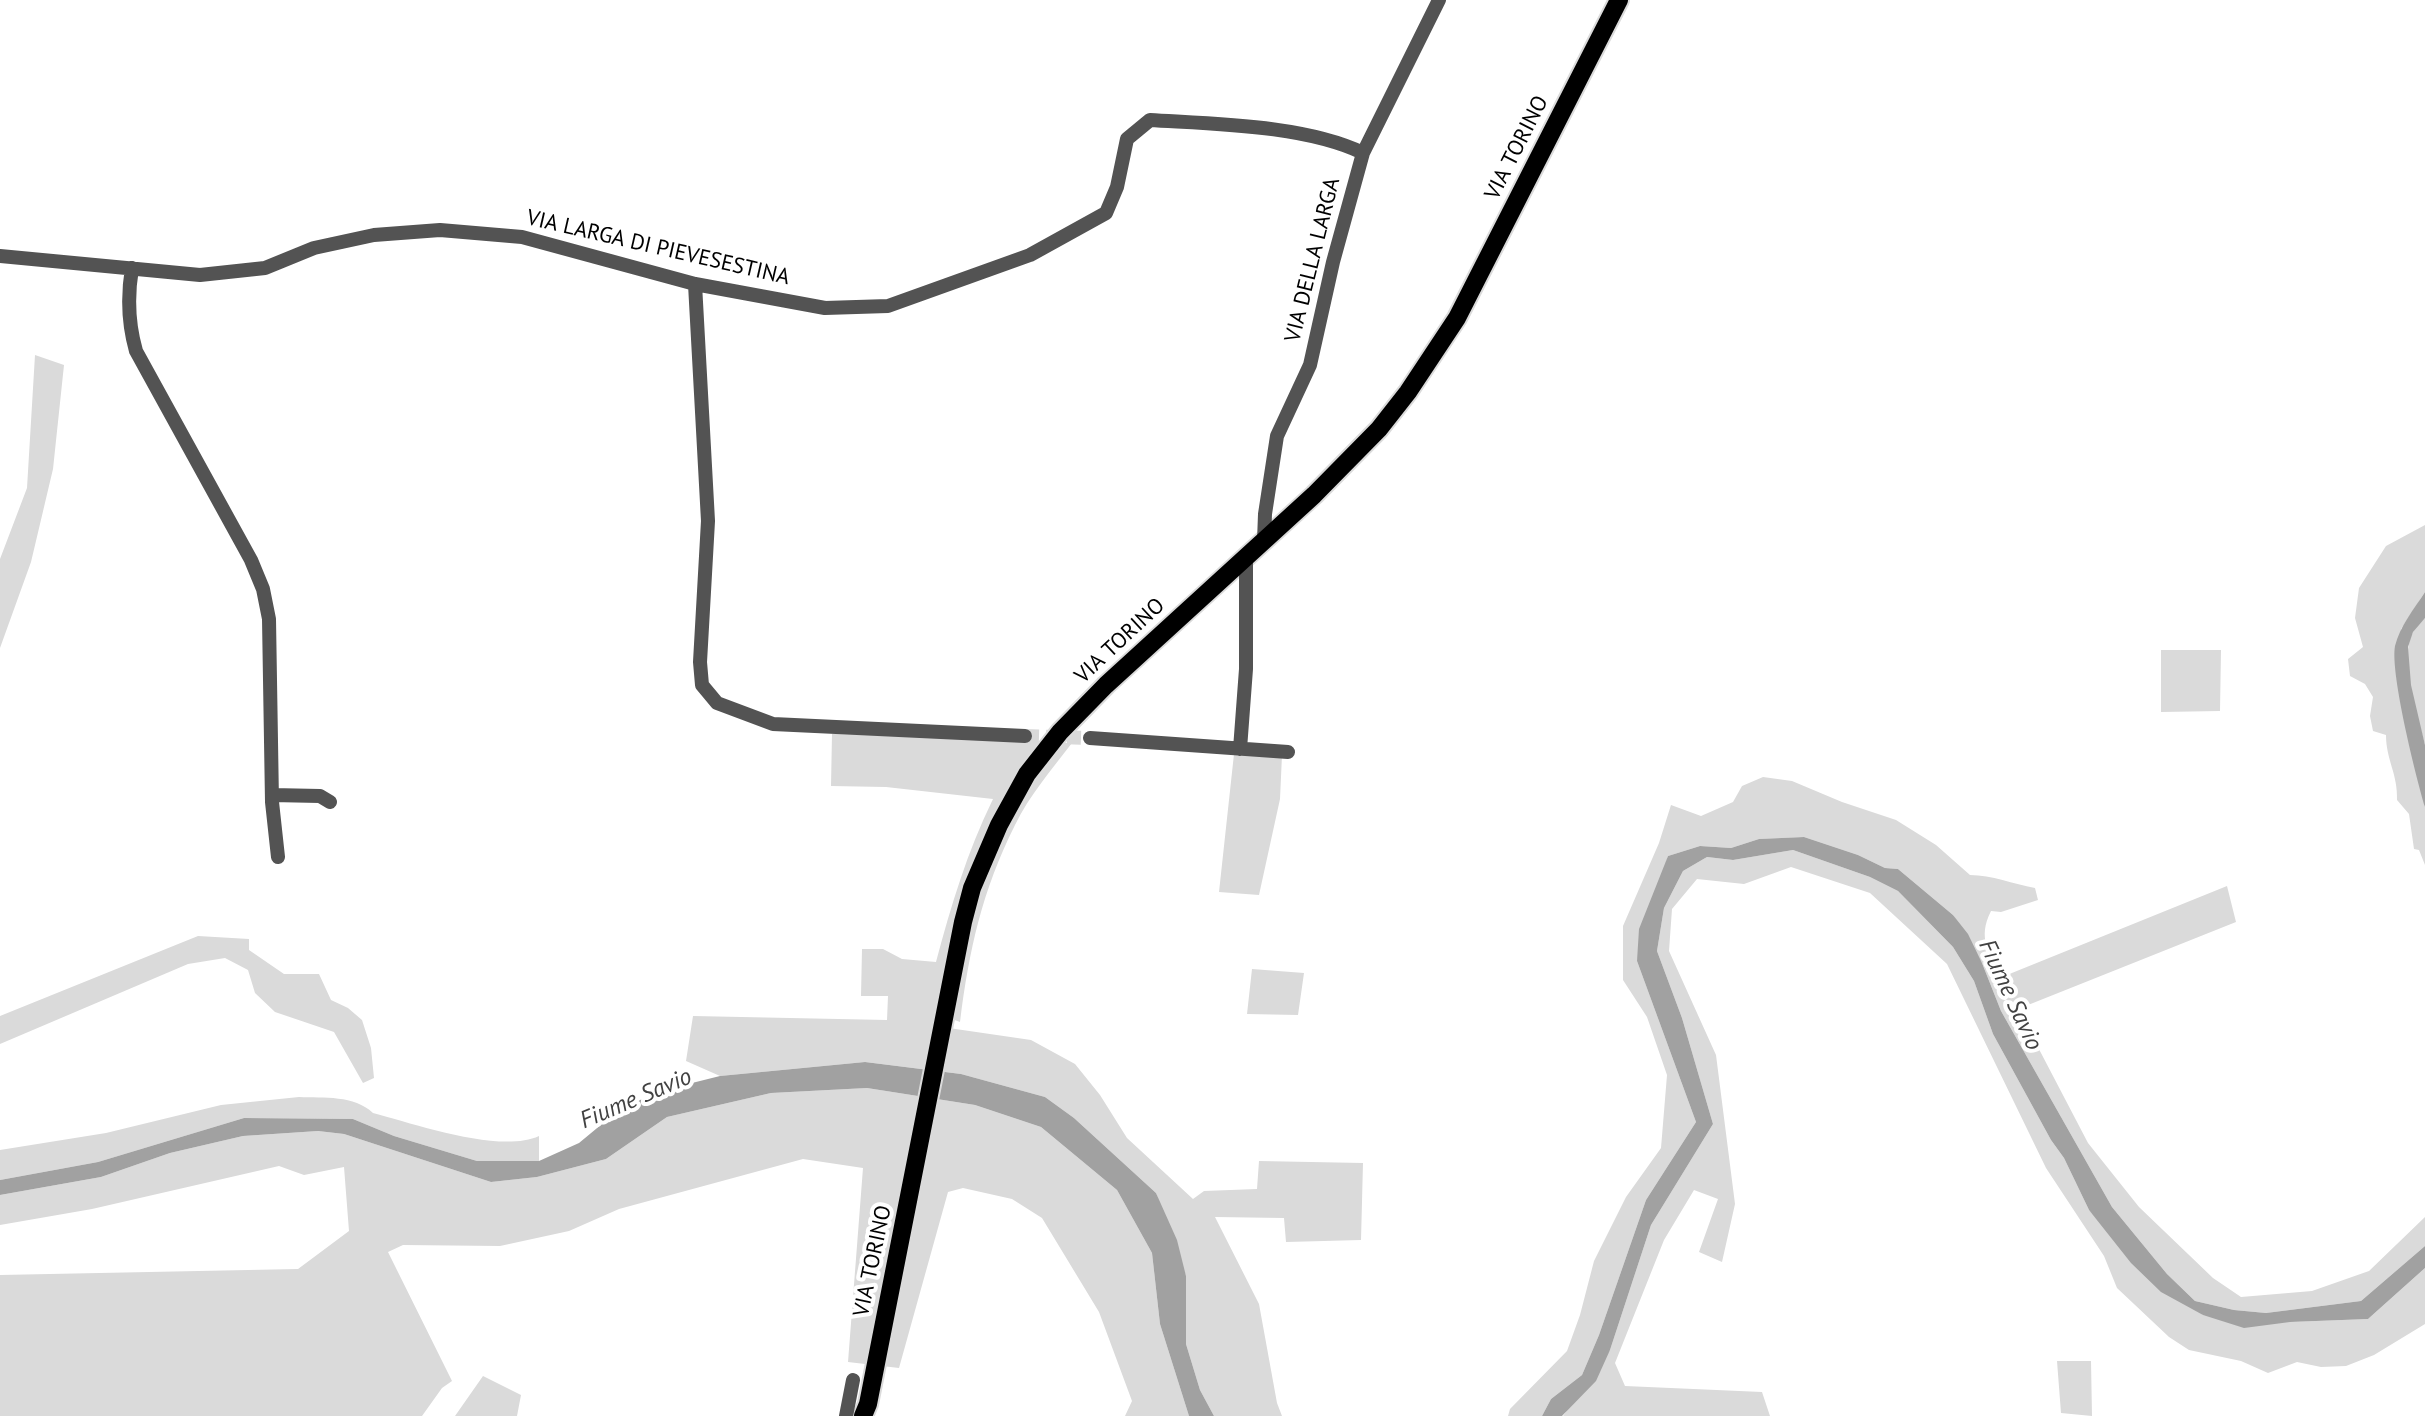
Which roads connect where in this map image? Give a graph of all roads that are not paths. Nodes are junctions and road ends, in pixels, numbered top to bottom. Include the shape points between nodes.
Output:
1 (1439, 0) edge
2 (1619, 0) edge
3 (1363, 153) junction
4 (0, 256) edge
5 (132, 268) junction
6 (695, 284) junction
7 (1264, 541) junction
8 (1246, 558) junction
9 (1025, 736) tunnel mouth
10 (1090, 738) tunnel mouth
11 (1240, 749) junction
12 (1288, 752) dead end
13 (272, 795) junction
14 (330, 802) dead end
15 (278, 857) dead end
16 (853, 1380) dead end
17 (846, 1416) edge
18 (863, 1416) edge

1 - 3 street, VIA DELLA LARGA
2 - 7 main road, VIA TORINO via 1436,353 1379,429
3 - 6 street, VIA LARGA DI PIEVESESTINA via 1263,128 1150,120 1127,139 1106,213 1030,255 888,306 825,308
3 - 7 street, VIA DELLA LARGA via 1310,365 1277,436
4 - 5 street, VIA LARGA DI PIEVESESTINA
5 - 6 street, VIA LARGA DI PIEVESESTINA via 200,275 265,268 314,248 359,238 440,230 522,237
5 - 13 street via 129,324 136,351 263,589 269,619
6 - 9 street via 708,521 702,685 717,703 773,724
7 - 8 main road, VIA TORINO
8 - 11 street
8 - 18 main road, VIA TORINO via 1060,732 1027,774 984,854 955,959
10 - 11 street
11 - 12 street
13 - 14 street via 320,796
13 - 15 street
16 - 17 street

